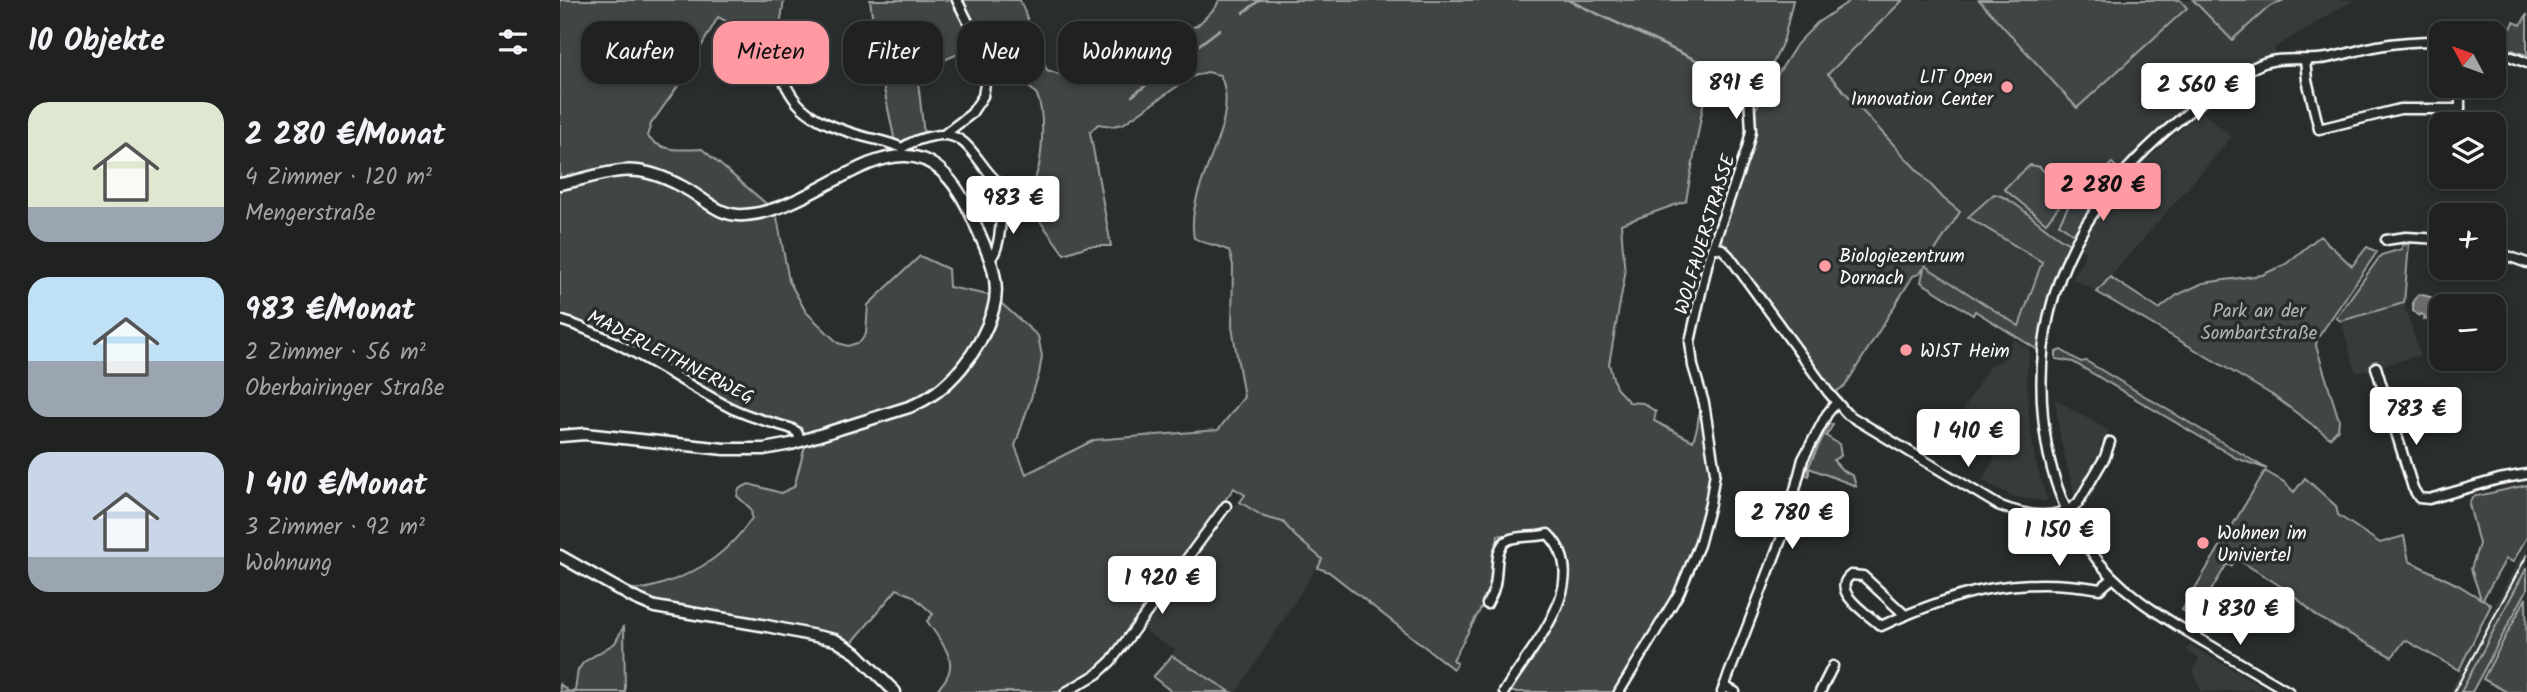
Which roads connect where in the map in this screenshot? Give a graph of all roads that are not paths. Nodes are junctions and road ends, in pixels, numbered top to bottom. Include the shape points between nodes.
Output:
1 (957, 0) edge
2 (2429, 41) edge
3 (2506, 55) edge
4 (2305, 60) junction
5 (2527, 63) edge
6 (785, 84) edge
7 (1749, 96) dead end
8 (2460, 98) edge
9 (946, 133) junction
10 (902, 152) junction
11 (560, 184) edge
12 (2429, 238) edge
13 (2386, 240) dead end
14 (1713, 247) junction
15 (2506, 255) edge
16 (990, 259) junction
17 (2527, 263) edge
18 (560, 320) edge
19 (2376, 367) dead end
20 (1836, 403) junction
21 (560, 436) edge
22 (801, 441) junction
23 (2110, 442) dead end
24 (2527, 474) edge
25 (1226, 506) dead end
26 (2066, 510) junction
27 (560, 556) edge
28 (2113, 578) junction
29 (1487, 604) dead end
30 (1905, 615) junction
31 (1833, 666) dead end
32 (1723, 689) edge
33 (2278, 689) edge
34 (895, 692) edge
35 (1066, 692) edge
36 (1504, 692) edge
37 (1619, 692) edge
38 (1735, 692) edge
39 (1820, 692) edge
40 (2289, 692) edge

1 - 9 street via 980,46 985,84 971,114
2 - 4 street
3 - 5 street
4 - 8 street via 2319,129 2400,109 2460,109
4 - 26 street via 2274,60 2245,72 2176,122 2126,170 2091,215 2061,272 2042,356 2045,439
6 - 10 street via 800,107 840,129
7 - 14 street, WOLFAUERSTRASSE via 1747,148
9 - 10 street via 916,141
9 - 16 street via 965,143 1000,184 998,244
10 - 11 street via 775,209 742,216 714,209 682,186 646,172 611,171
10 - 16 street via 931,164 954,182
12 - 13 street
14 - 20 street via 1729,256
14 - 37 street, WOLFAUERSTRASSE via 1690,342 1715,472 1710,504 1679,593
15 - 17 street
16 - 22 street via 997,294 990,319 952,378 925,401
18 - 22 street, MADERLEITHNERWEG via 612,340 730,408 797,432
19 - 24 street via 2419,498
20 - 26 street via 1998,505 2036,515
20 - 32 street via 1803,459 1784,532
21 - 22 street via 585,434 724,449 764,449
23 - 26 street via 2078,503
25 - 35 street via 1111,661
26 - 28 street via 2090,552
27 - 34 street via 654,607 835,640 856,653
28 - 30 street via 2100,589 2057,583 1996,587
28 - 33 street via 2157,614
29 - 36 street via 1503,543 1548,534 1563,561 1560,595 1543,634
30 - 30 street via 1863,576 1851,575 1845,580 1846,595 1881,626
31 - 39 street
32 - 38 street
33 - 40 street

